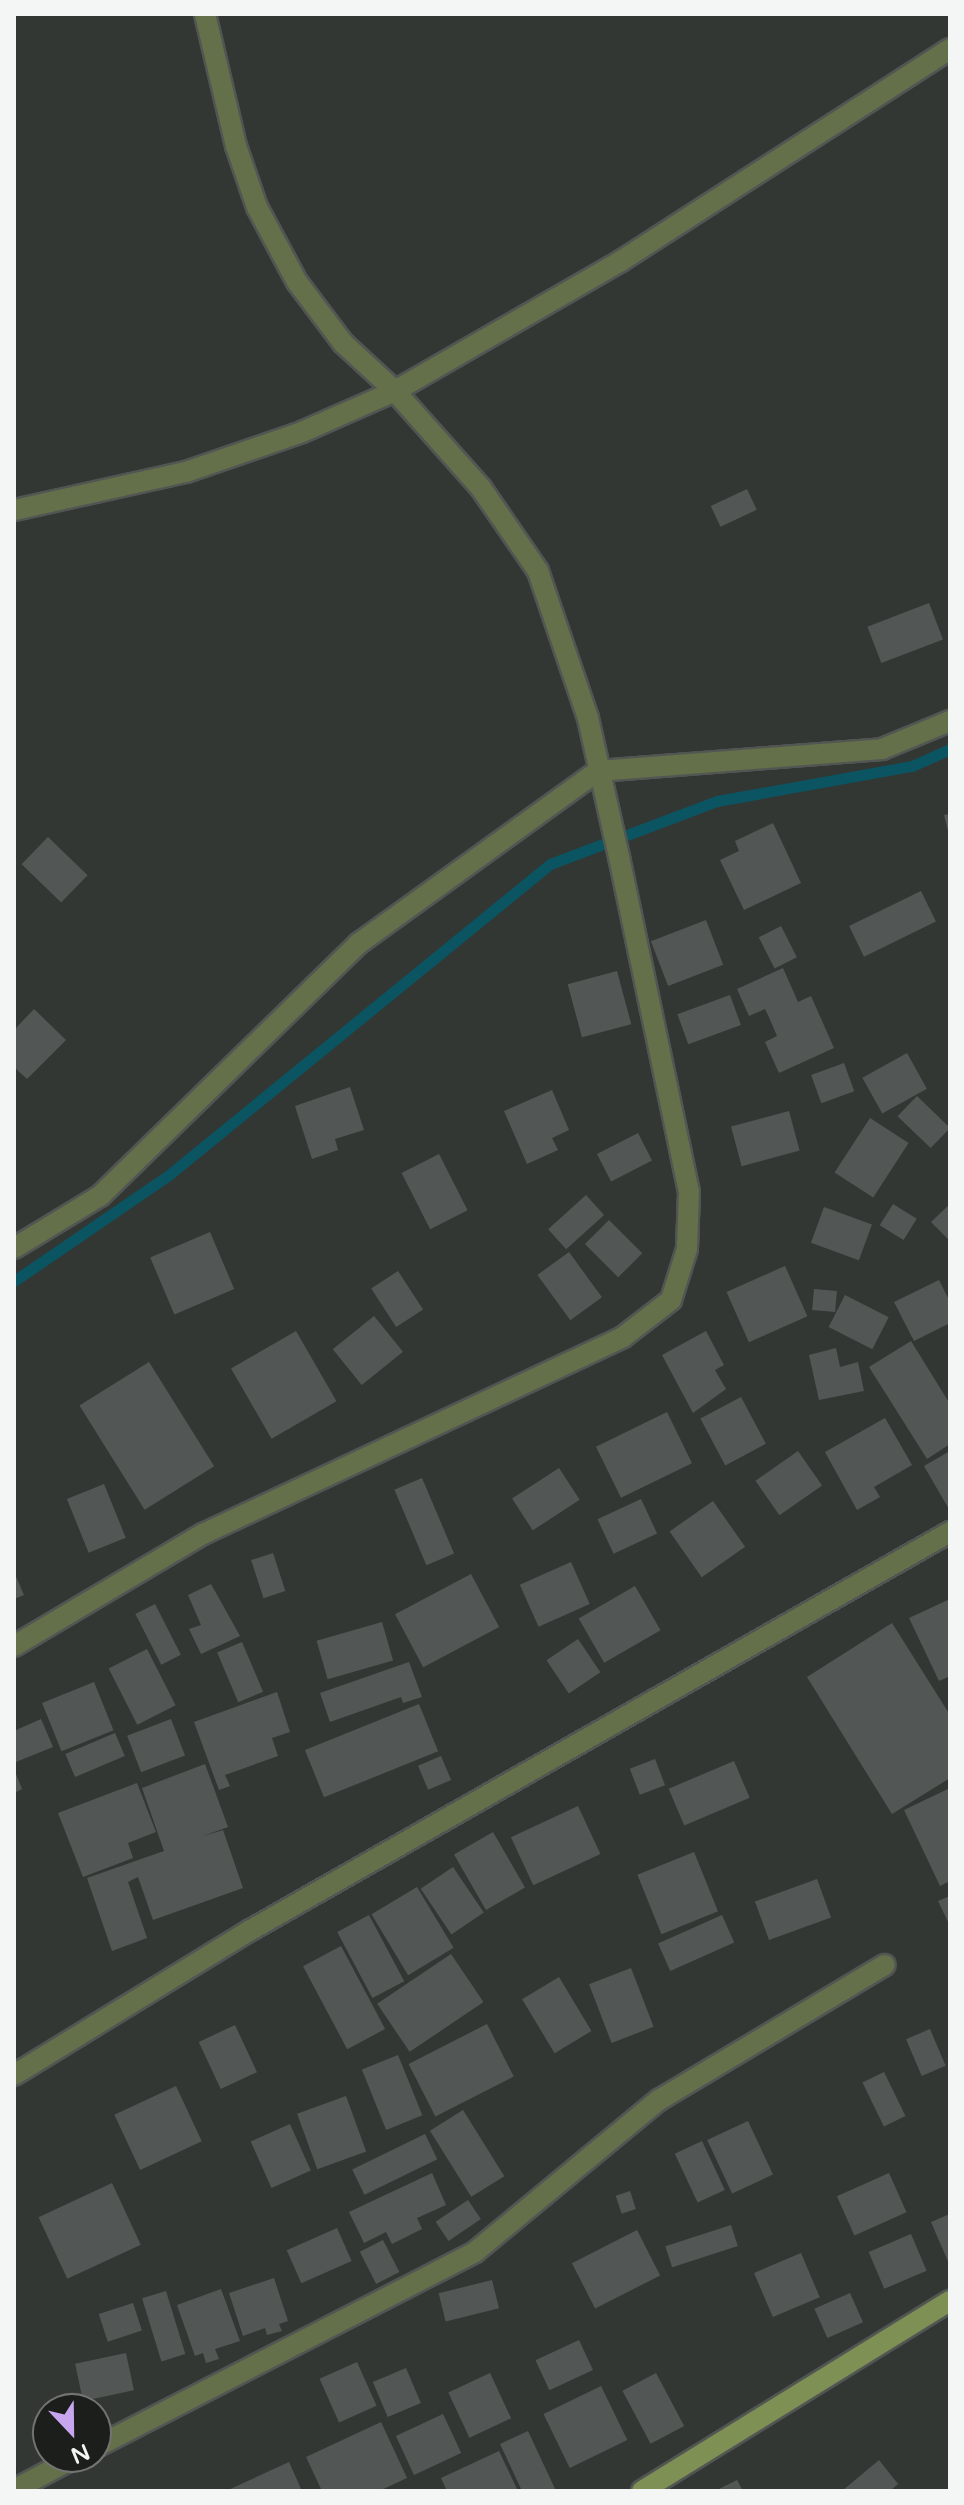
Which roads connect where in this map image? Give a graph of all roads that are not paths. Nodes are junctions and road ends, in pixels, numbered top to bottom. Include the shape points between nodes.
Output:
1 (205, 14) edge
2 (950, 49) edge
3 (395, 391) junction
4 (14, 510) edge
5 (950, 721) edge
6 (598, 771) junction
7 (14, 1248) edge
8 (950, 1532) edge
9 (14, 1646) edge
10 (885, 1965) dead end
11 (14, 2075) edge
12 (950, 2301) edge
13 (112, 2439) edge
14 (46, 2473) edge
15 (14, 2490) edge
16 (642, 2491) edge

1 - 3 street via 236,146 257,207 297,282 343,343
2 - 3 street via 621,261
3 - 4 street via 302,432 186,472
3 - 6 street via 481,488 538,571 588,718
5 - 6 street via 882,749
6 - 7 street via 358,944 100,1196
6 - 9 street via 689,1192 687,1249 671,1300 623,1337 203,1534
8 - 11 street via 249,1931
10 - 13 street via 659,2100 475,2252
12 - 16 street
14 - 15 street

